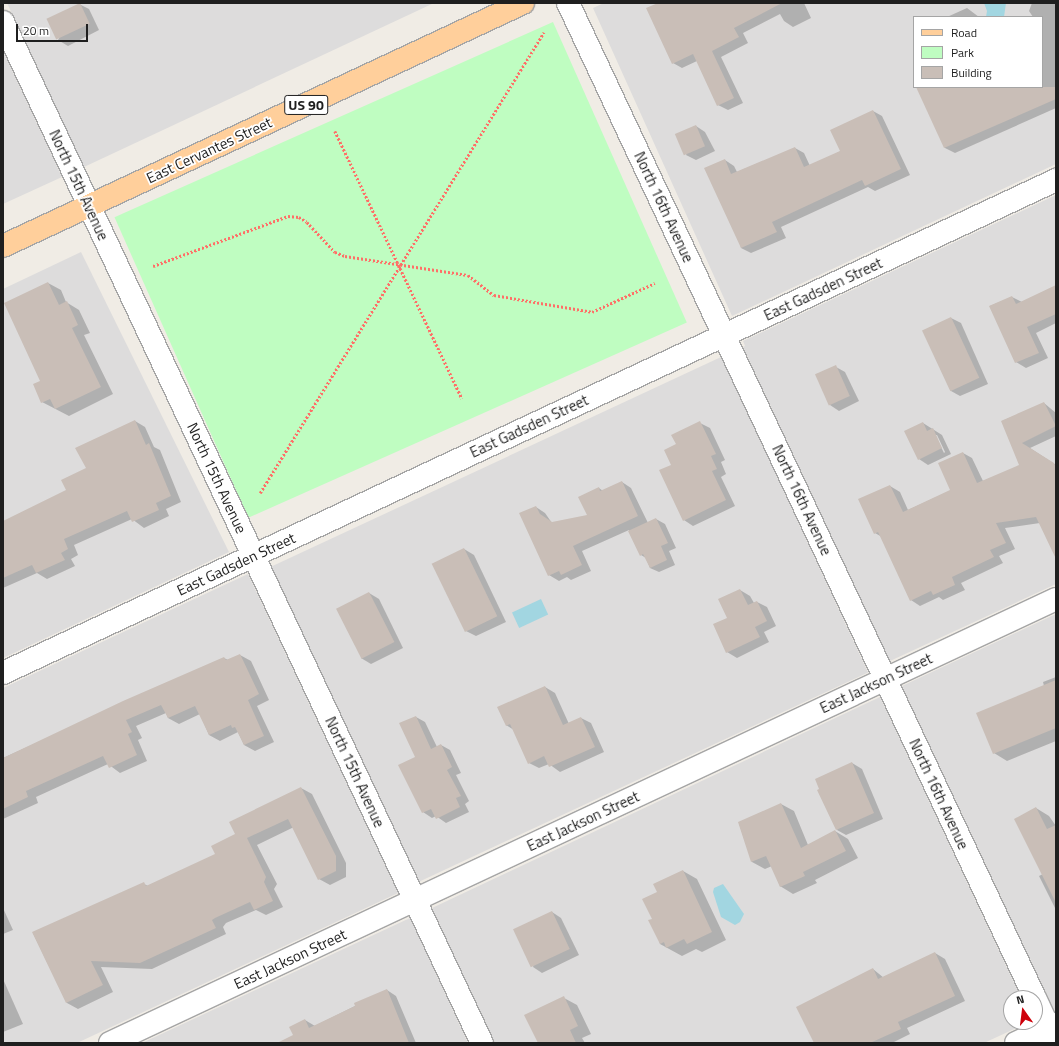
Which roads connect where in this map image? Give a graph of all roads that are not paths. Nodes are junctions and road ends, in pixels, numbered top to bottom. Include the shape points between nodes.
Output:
1 (523, 3) edge
2 (568, 3) edge
3 (3, 22) edge
4 (1056, 180) edge
5 (89, 206) junction
6 (3, 246) edge
7 (724, 335) junction
8 (253, 556) junction
9 (1056, 599) edge
10 (3, 673) edge
11 (885, 679) junction
12 (415, 900) junction
13 (1031, 990) edge
14 (1043, 1012) edge
15 (1054, 1032) edge
16 (110, 1043) edge
17 (482, 1043) edge
18 (1016, 1043) edge

1 - 5 main road, East Cervantes Street / US 90
2 - 7 street, North 16th Avenue
3 - 5 street, North 15th Avenue
4 - 7 street, East Gadsden Street
5 - 6 main road, East Cervantes Street / US 90
5 - 8 street, North 15th Avenue
7 - 8 street, East Gadsden Street
7 - 11 street, North 16th Avenue
8 - 10 street, East Gadsden Street
8 - 12 street, North 15th Avenue
9 - 11 street, East Jackson Street
11 - 12 street, East Jackson Street
11 - 13 street, North 16th Avenue
12 - 16 street, East Jackson Street
12 - 17 street, North 15th Avenue
14 - 15 street, North 16th Avenue
15 - 18 street

